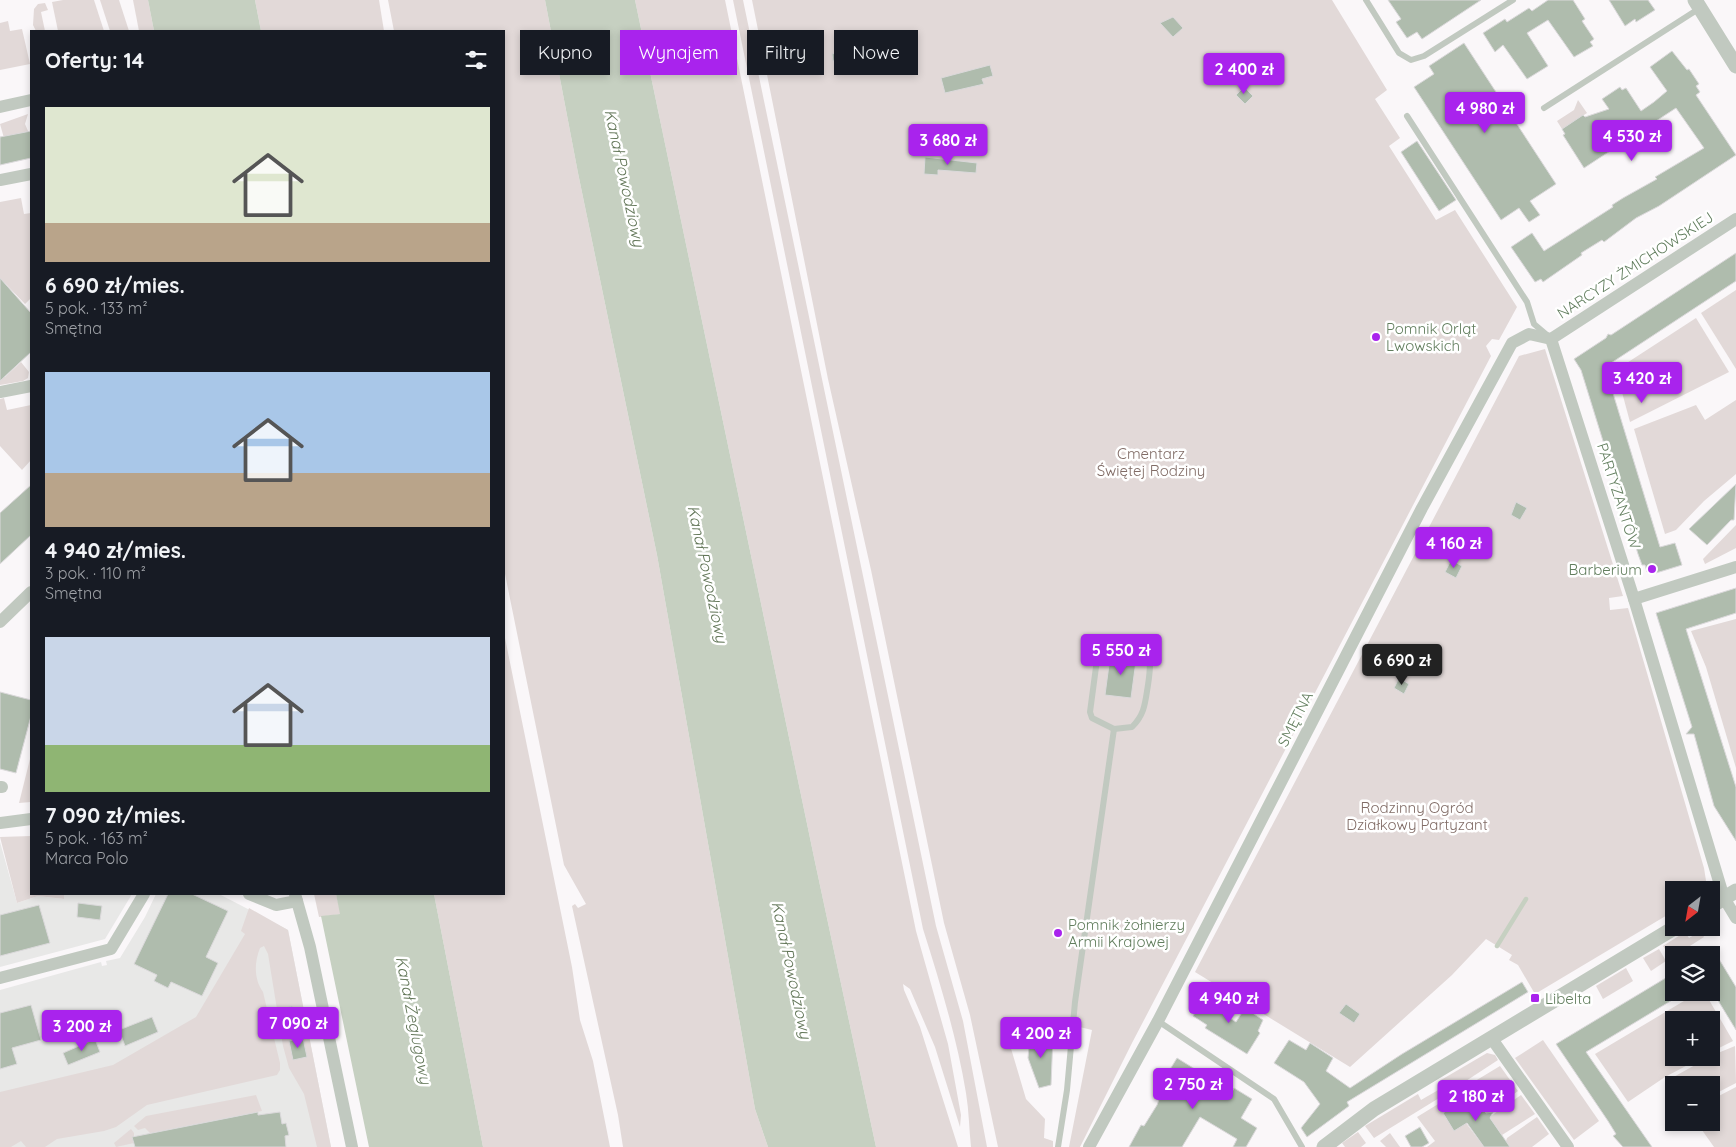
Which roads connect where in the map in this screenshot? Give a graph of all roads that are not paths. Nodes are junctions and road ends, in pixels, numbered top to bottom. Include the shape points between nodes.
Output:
1 (1366, 0) edge
2 (1512, 0) edge
3 (1698, 4) edge
4 (1736, 66) edge
5 (30, 100) edge
6 (0, 107) edge
7 (1544, 108) dead end
8 (1407, 116) dead end
9 (30, 174) edge
10 (0, 180) edge
11 (1736, 219) edge
12 (1551, 338) junction
13 (30, 386) edge
14 (0, 392) edge
15 (1736, 567) edge
16 (30, 593) edge
17 (1634, 599) junction
18 (0, 622) edge
19 (1114, 728) junction
20 (30, 819) edge
21 (0, 823) edge
22 (143, 895) edge
23 (251, 895) edge
24 (296, 897) edge
25 (1724, 898) edge
26 (1736, 918) edge
27 (1665, 933) edge
28 (0, 978) edge
29 (1158, 1021) junction
30 (1492, 1039) junction
31 (352, 1147) edge
32 (1058, 1147) edge
33 (1089, 1147) edge
34 (1302, 1147) edge
35 (1324, 1147) edge
36 (1568, 1147) edge

1 - 2 lane via 1400,52 1412,60 1424,56
3 - 4 street
3 - 7 lane
5 - 6 street
8 - 12 lane, PARTYZANTÓW via 1527,302 1534,324
9 - 10 street
11 - 12 street, NARCYZY ŻMICHOWSKIEJ
12 - 17 street, PARTYZANTÓW
12 - 29 street, SMĘTNA via 1529,334 1512,343 1422,508
13 - 14 street
15 - 17 street
16 - 18 street
17 - 25 street, PARTYZANTÓW
19 - 19 lane via 1132,727 1144,714 1152,661 1142,644 1126,638 1113,638 1101,646 1090,707 1092,718
19 - 32 lane
20 - 21 street
22 - 28 street via 111,949
23 - 24 street via 276,905
24 - 31 street via 310,947
25 - 26 street, PARTYZANTÓW
27 - 30 street
29 - 33 street, SMĘTNA
29 - 34 lane via 1274,1099
30 - 35 street via 1374,1108
30 - 36 street

